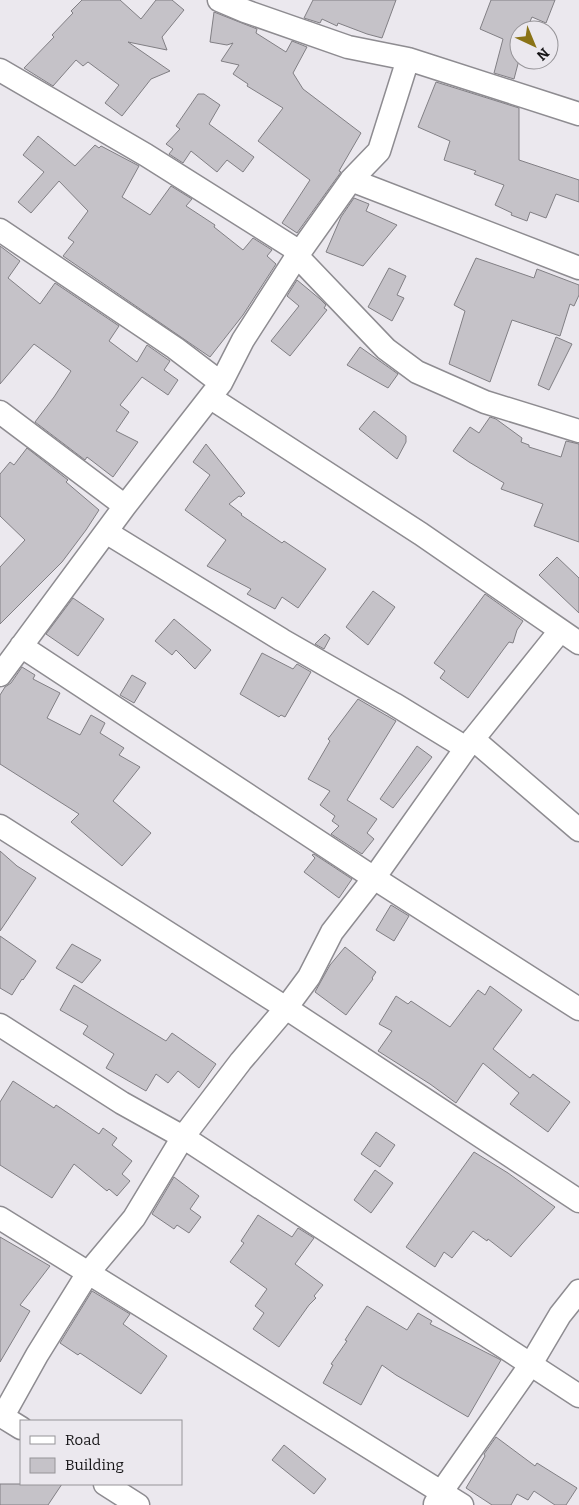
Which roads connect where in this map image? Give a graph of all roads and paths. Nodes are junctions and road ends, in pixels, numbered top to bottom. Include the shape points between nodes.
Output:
1 (219, 0) edge
2 (408, 59) junction
3 (0, 70) edge
4 (579, 114) edge
5 (351, 180) junction
6 (0, 230) edge
7 (297, 256) junction
8 (579, 268) edge
9 (216, 390) junction
10 (0, 412) edge
11 (579, 431) edge
12 (125, 506) junction
13 (106, 532) junction
14 (570, 637) edge
15 (21, 646) junction
16 (0, 675) edge
17 (470, 744) junction
18 (0, 826) edge
19 (579, 830) edge
20 (374, 878) junction
21 (286, 1008) junction
22 (579, 1009) edge
23 (0, 1026) edge
24 (183, 1137) junction
25 (579, 1201) edge
26 (0, 1218) edge
27 (88, 1273) junction
28 (579, 1292) edge
29 (531, 1364) junction
30 (579, 1396) edge
31 (8, 1420) edge
32 (107, 1485) edge
33 (438, 1498) edge
34 (138, 1505) edge
35 (462, 1505) edge

1 - 2 street via 348,47
2 - 4 street
2 - 5 street via 379,151
3 - 7 street via 146,155 292,247
5 - 7 street
5 - 8 street
6 - 9 street via 174,348
7 - 9 street via 243,340
7 - 11 street via 386,349 417,372 485,402
9 - 12 street
9 - 14 street
10 - 12 street
12 - 13 street
13 - 15 street
13 - 17 street via 282,640
14 - 17 street
15 - 16 street
15 - 20 street
17 - 19 street
17 - 20 street
18 - 21 street
20 - 21 street via 332,932 309,977
20 - 22 street
21 - 24 street
21 - 25 street
23 - 24 street via 122,1103
24 - 27 street via 134,1218
24 - 29 street
26 - 27 street
27 - 31 street via 37,1355
27 - 33 street
28 - 29 street via 560,1315
29 - 30 street
29 - 33 street
32 - 34 street
33 - 35 street

